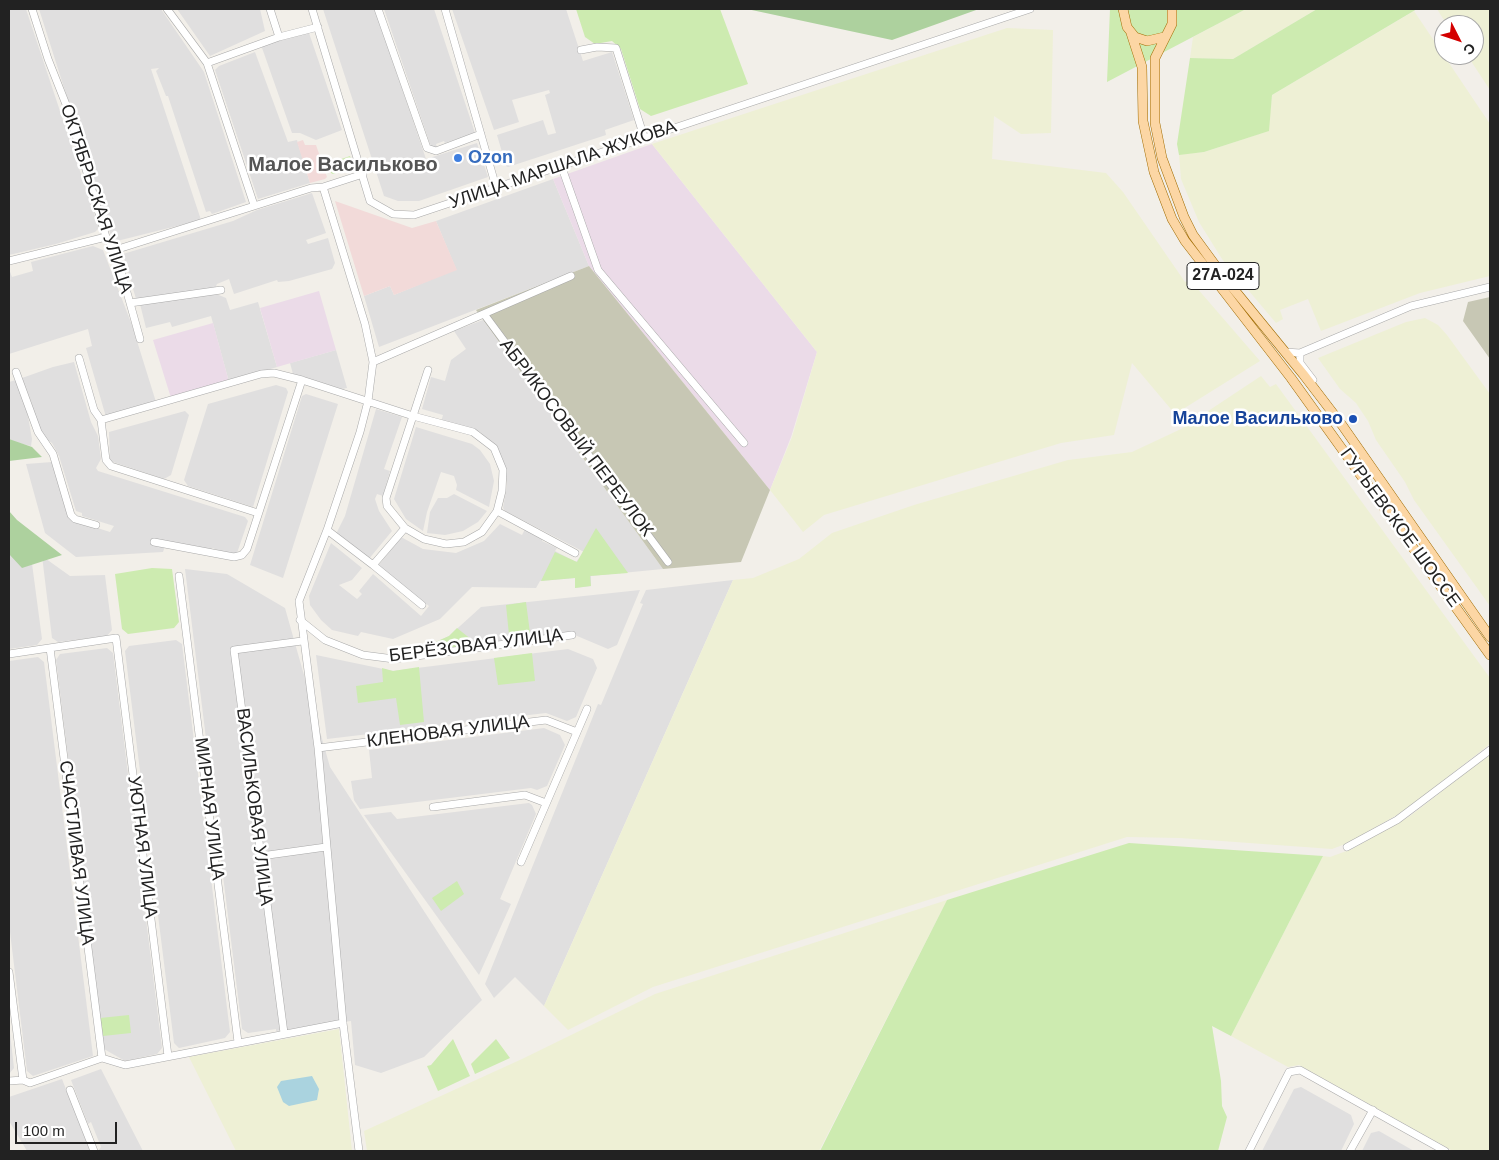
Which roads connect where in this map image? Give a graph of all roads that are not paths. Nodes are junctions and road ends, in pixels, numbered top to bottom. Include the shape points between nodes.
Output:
1 (32, 9) edge
2 (167, 9) edge
3 (270, 9) edge
4 (312, 9) edge
5 (378, 9) edge
6 (445, 9) edge
7 (1030, 9) edge
8 (1172, 9) edge
9 (1122, 12) edge
10 (318, 27) junction
11 (1131, 33) junction
12 (1164, 36) junction
13 (279, 37) junction
14 (581, 50) dead end
15 (207, 63) junction
16 (481, 134) junction
17 (644, 137) junction
18 (561, 165) junction
19 (364, 174) junction
20 (323, 187) junction
21 (496, 187) junction
22 (254, 205) junction
23 (106, 237) junction
24 (114, 250) junction
25 (9, 261) edge
26 (571, 276) dead end
27 (1490, 287) edge
28 (221, 290) dead end
29 (130, 303) junction
30 (484, 314) junction
31 (140, 339) dead end
32 (1285, 352) junction
33 (1300, 353) junction
34 (79, 358) dead end
35 (373, 362) junction
36 (428, 370) dead end
37 (16, 372) dead end
38 (302, 380) junction
39 (368, 401) junction
40 (1329, 408) junction
41 (413, 416) junction
42 (101, 420) junction
43 (744, 443) dead end
44 (497, 510) junction
45 (258, 513) junction
46 (96, 525) dead end
47 (405, 528) junction
48 (327, 530) junction
49 (154, 542) dead end
50 (575, 552) dead end
51 (668, 562) dead end
52 (373, 565) junction
53 (179, 576) dead end
54 (422, 605) dead end
55 (300, 620) junction
56 (572, 634) dead end
57 (1490, 637) edge
58 (302, 641) junction
59 (50, 648) junction
60 (9, 654) edge
61 (1490, 655) edge
62 (587, 709) dead end
63 (577, 732) junction
64 (318, 748) junction
65 (1490, 750) edge
66 (546, 802) junction
67 (433, 807) dead end
68 (326, 847) junction
69 (1347, 847) dead end
70 (261, 856) junction
71 (521, 862) dead end
72 (9, 972) edge
73 (343, 1023) junction
74 (284, 1033) junction
75 (238, 1042) junction
76 (168, 1056) junction
77 (102, 1058) junction
78 (23, 1080) junction
79 (9, 1081) edge
80 (70, 1090) dead end
81 (1373, 1110) junction
82 (94, 1151) edge
83 (359, 1151) edge
84 (1249, 1151) edge
85 (1350, 1151) edge
86 (1445, 1151) edge

1 - 23 street, ОКТЯБРЬСКАЯ УЛИЦА via 69,112
2 - 15 street
3 - 13 street
4 - 10 street, УЛИЦА МАРШАЛА ЖУКОВА
5 - 16 street via 427,148 436,151
6 - 16 street
7 - 17 street, УЛИЦА МАРШАЛА ЖУКОВА
8 - 12 main road, 27А-024 via 1172,24
9 - 11 main road, 27А-024
10 - 13 street
10 - 19 street, УЛИЦА МАРШАЛА ЖУКОВА
11 - 12 main road via 1141,40
11 - 61 main road, ГУРЬЕВСКОЕ ШОССЕ / 27А-024 via 1142,67 1143,121 1154,172 1185,241 1292,378
12 - 32 main road, ГУРЬЕВСКОЕ ШОССЕ / 27А-024 via 1154,66 1155,123 1173,192 1204,252
13 - 15 street
14 - 17 street via 616,48
15 - 22 street
16 - 21 street
17 - 18 street, УЛИЦА МАРШАЛА ЖУКОВА
18 - 21 street, УЛИЦА МАРШАЛА ЖУКОВА
18 - 43 street via 598,270
19 - 20 street
19 - 21 street, УЛИЦА МАРШАЛА ЖУКОВА via 370,201 393,214 414,216
20 - 22 street
20 - 35 street via 365,324
22 - 24 street
23 - 24 street, ОКТЯБРЬСКАЯ УЛИЦА
23 - 25 street
24 - 29 street, ОКТЯБРЬСКАЯ УЛИЦА
26 - 30 street
27 - 33 street via 1411,306
28 - 29 street, ОКТЯБРЬСКАЯ УЛИЦА
29 - 31 street
30 - 35 street
30 - 51 street, АБРИКОСОВЫЙ ПЕРЕУЛОК
32 - 33 street
32 - 40 main road, ГУРЬЕВСКОЕ ШОССЕ / 27А-024
33 - 40 street via 1300,363 1326,397
34 - 42 street via 94,410
35 - 39 street
36 - 41 street
37 - 46 street via 38,432 53,454 71,515
38 - 39 street
38 - 42 street via 274,373 261,374
38 - 45 street
39 - 41 street
39 - 48 street
40 - 57 main road, ГУРЬЕВСКОЕ ШОССЕ / 27А-024
41 - 44 street via 473,432 494,448 503,470
41 - 47 street via 386,498 387,506
42 - 45 street via 106,460 111,466
44 - 47 street via 482,532 464,542 446,544 424,539
44 - 50 street
45 - 49 street via 247,549 242,555 234,557
47 - 52 street
48 - 52 street
48 - 55 street via 298,601
52 - 54 street
53 - 75 street, МИРНАЯ УЛИЦА
55 - 56 street, БЕРЁЗОВАЯ УЛИЦА via 325,640 363,655 394,659
55 - 58 street
58 - 64 street
58 - 70 street, ВАСИЛЬКОВАЯ УЛИЦА via 234,650
59 - 60 street
59 - 76 street, УЮТНАЯ УЛИЦА via 116,638
59 - 77 street, СЧАСТЛИВАЯ УЛИЦА
62 - 63 street
63 - 64 street, КЛЕНОВАЯ УЛИЦА via 546,720
63 - 66 street
64 - 68 street
65 - 69 street via 1397,820
66 - 67 street via 525,795
66 - 71 street
68 - 70 street
68 - 73 street
70 - 74 street, ВАСИЛЬКОВАЯ УЛИЦА
72 - 78 street
73 - 74 street
73 - 83 street
74 - 75 street
75 - 76 street
76 - 77 street via 125,1065
77 - 78 street via 30,1083
78 - 79 street
80 - 82 street
81 - 84 street via 1300,1070 1289,1072
81 - 85 street
81 - 86 street

